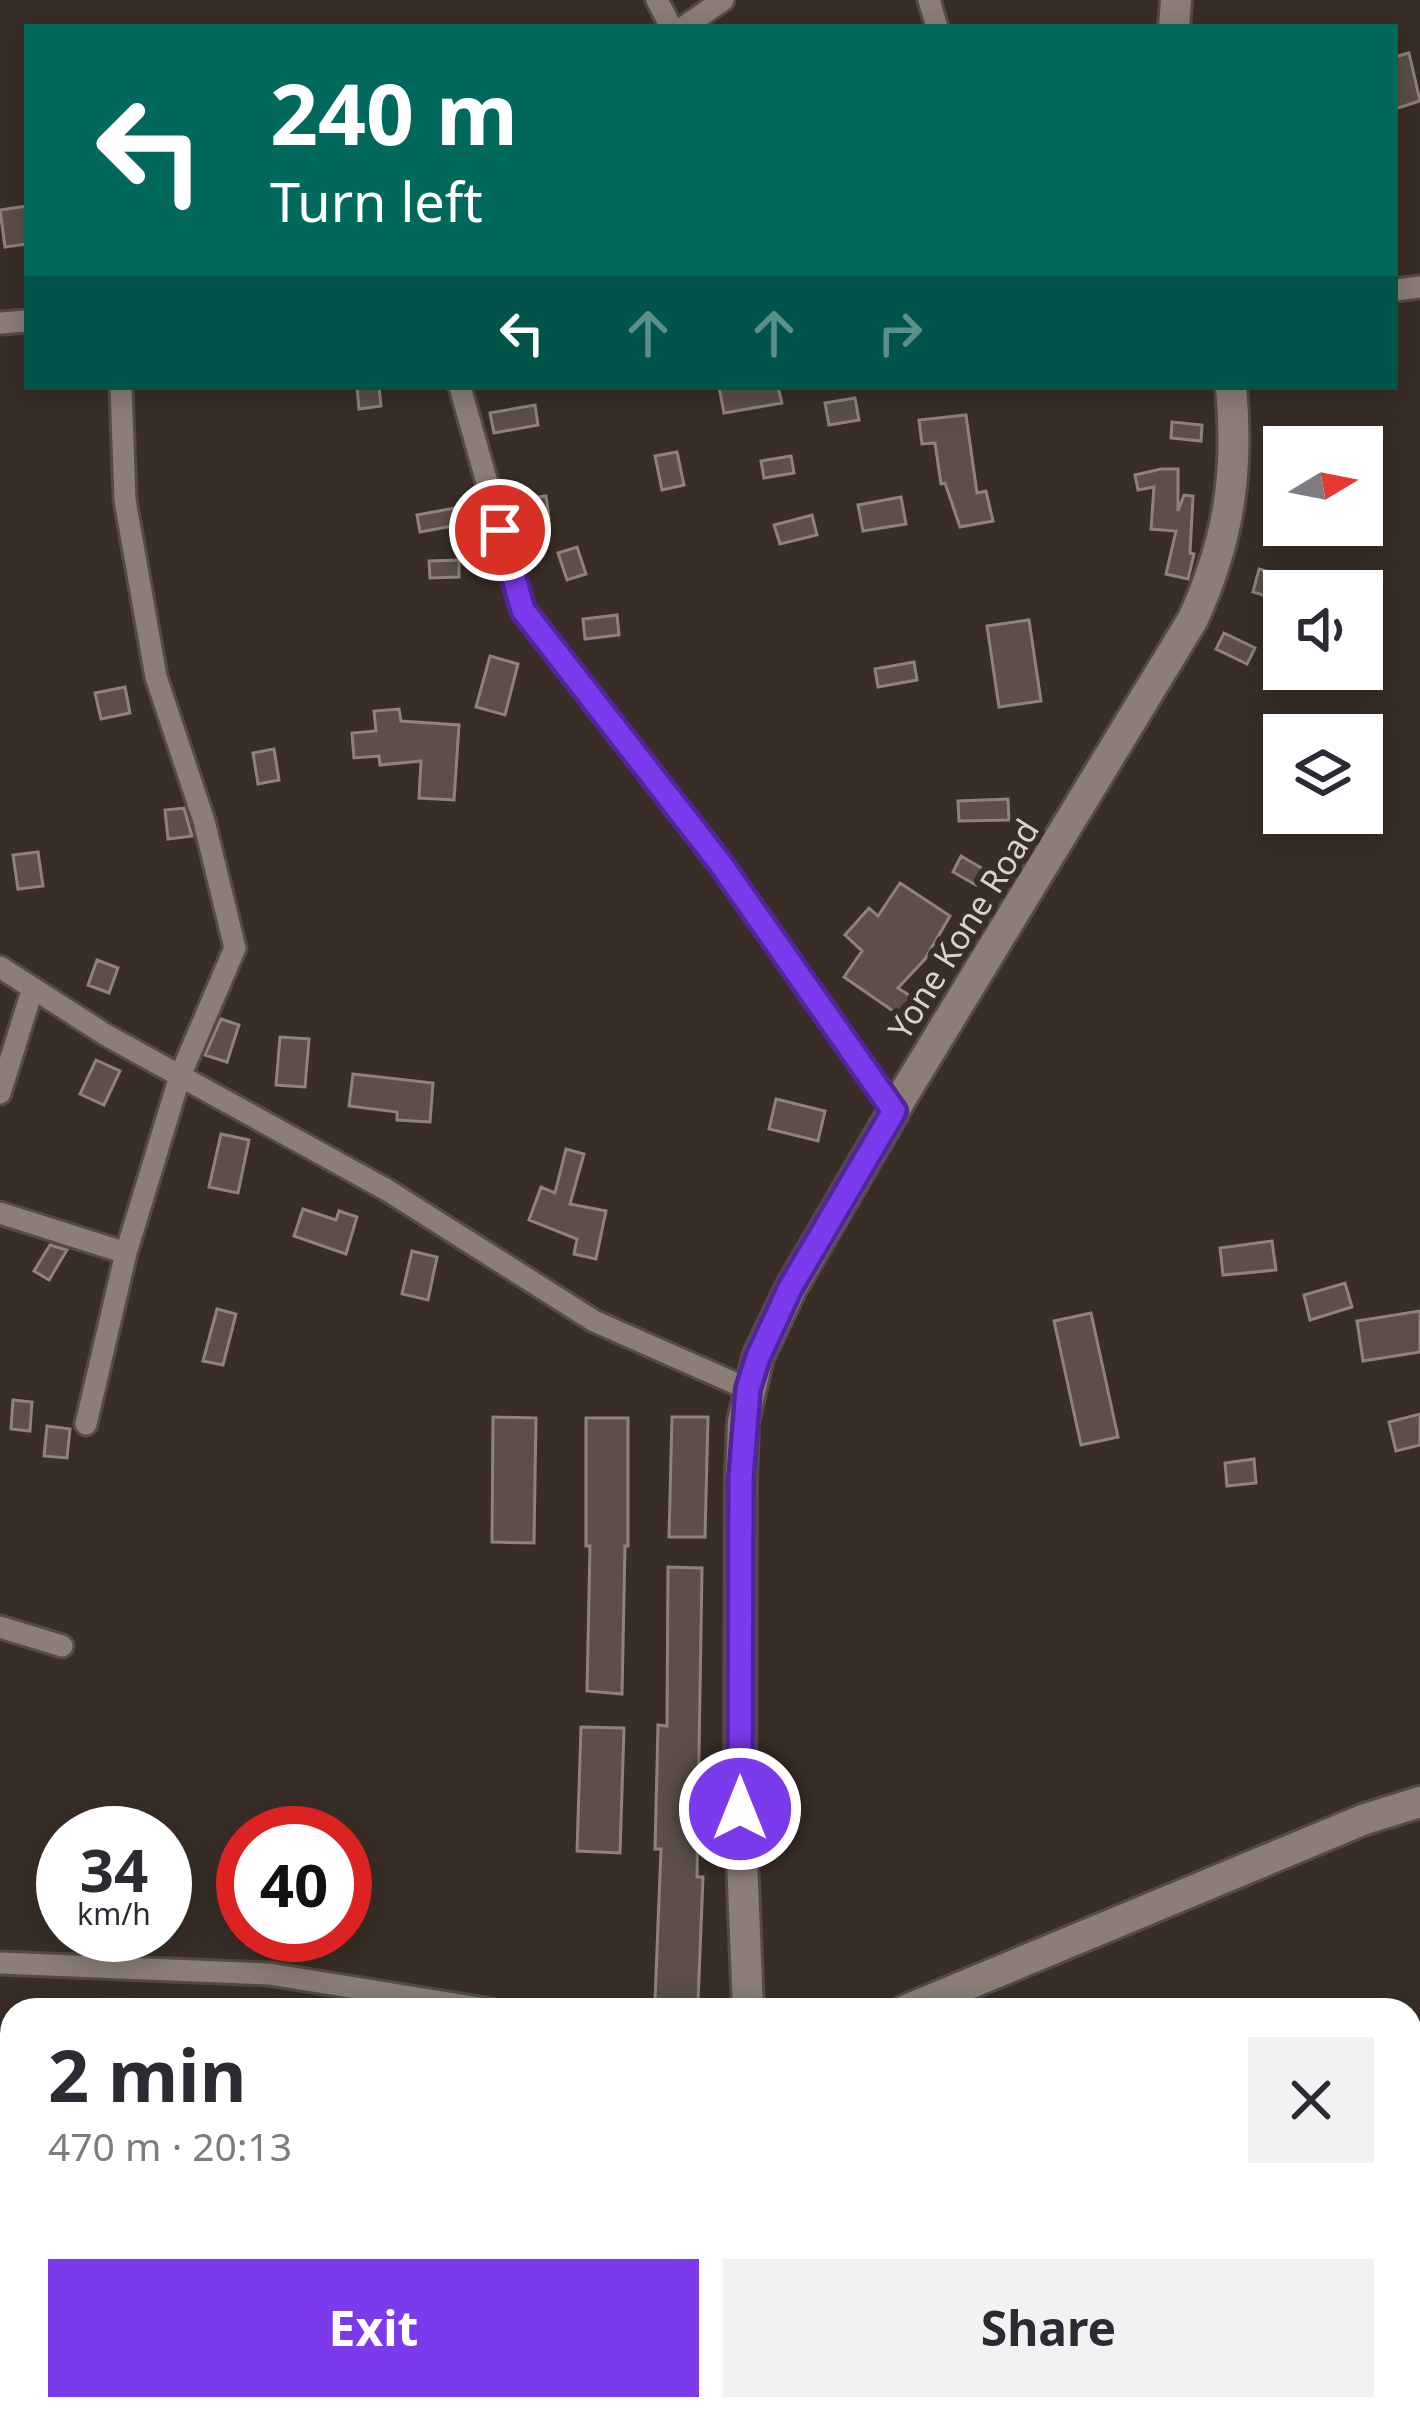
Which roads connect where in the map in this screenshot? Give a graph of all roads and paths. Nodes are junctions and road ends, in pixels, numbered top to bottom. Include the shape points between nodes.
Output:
1 (723, 0) edge
2 (688, 24) edge
3 (121, 390) edge
4 (461, 390) edge
5 (1231, 390) edge
6 (0, 967) edge
7 (33, 988) junction
8 (180, 1076) junction
9 (0, 1093) edge
10 (894, 1111) junction
11 (0, 1214) edge
12 (126, 1253) junction
13 (748, 1389) junction
14 (86, 1424) dead end
15 (0, 1628) edge
16 (62, 1646) dead end
17 (1420, 1802) edge
18 (0, 1963) edge
19 (417, 1998) edge
20 (748, 1998) edge
21 (935, 1998) edge

1 - 2 street
3 - 8 street via 125,500 156,677 235,948
4 - 10 street via 523,610 720,863
5 - 10 street, Yone Kone Road via 1226,530 1193,619
6 - 7 street
7 - 8 street
7 - 9 street
8 - 12 street
8 - 13 street via 386,1190 594,1321
10 - 13 street, Yone Kone Road via 790,1288
11 - 12 street
12 - 14 street
13 - 20 street, Yone Kone Road via 740,1809
15 - 16 street
17 - 21 street
18 - 19 street via 268,1974

